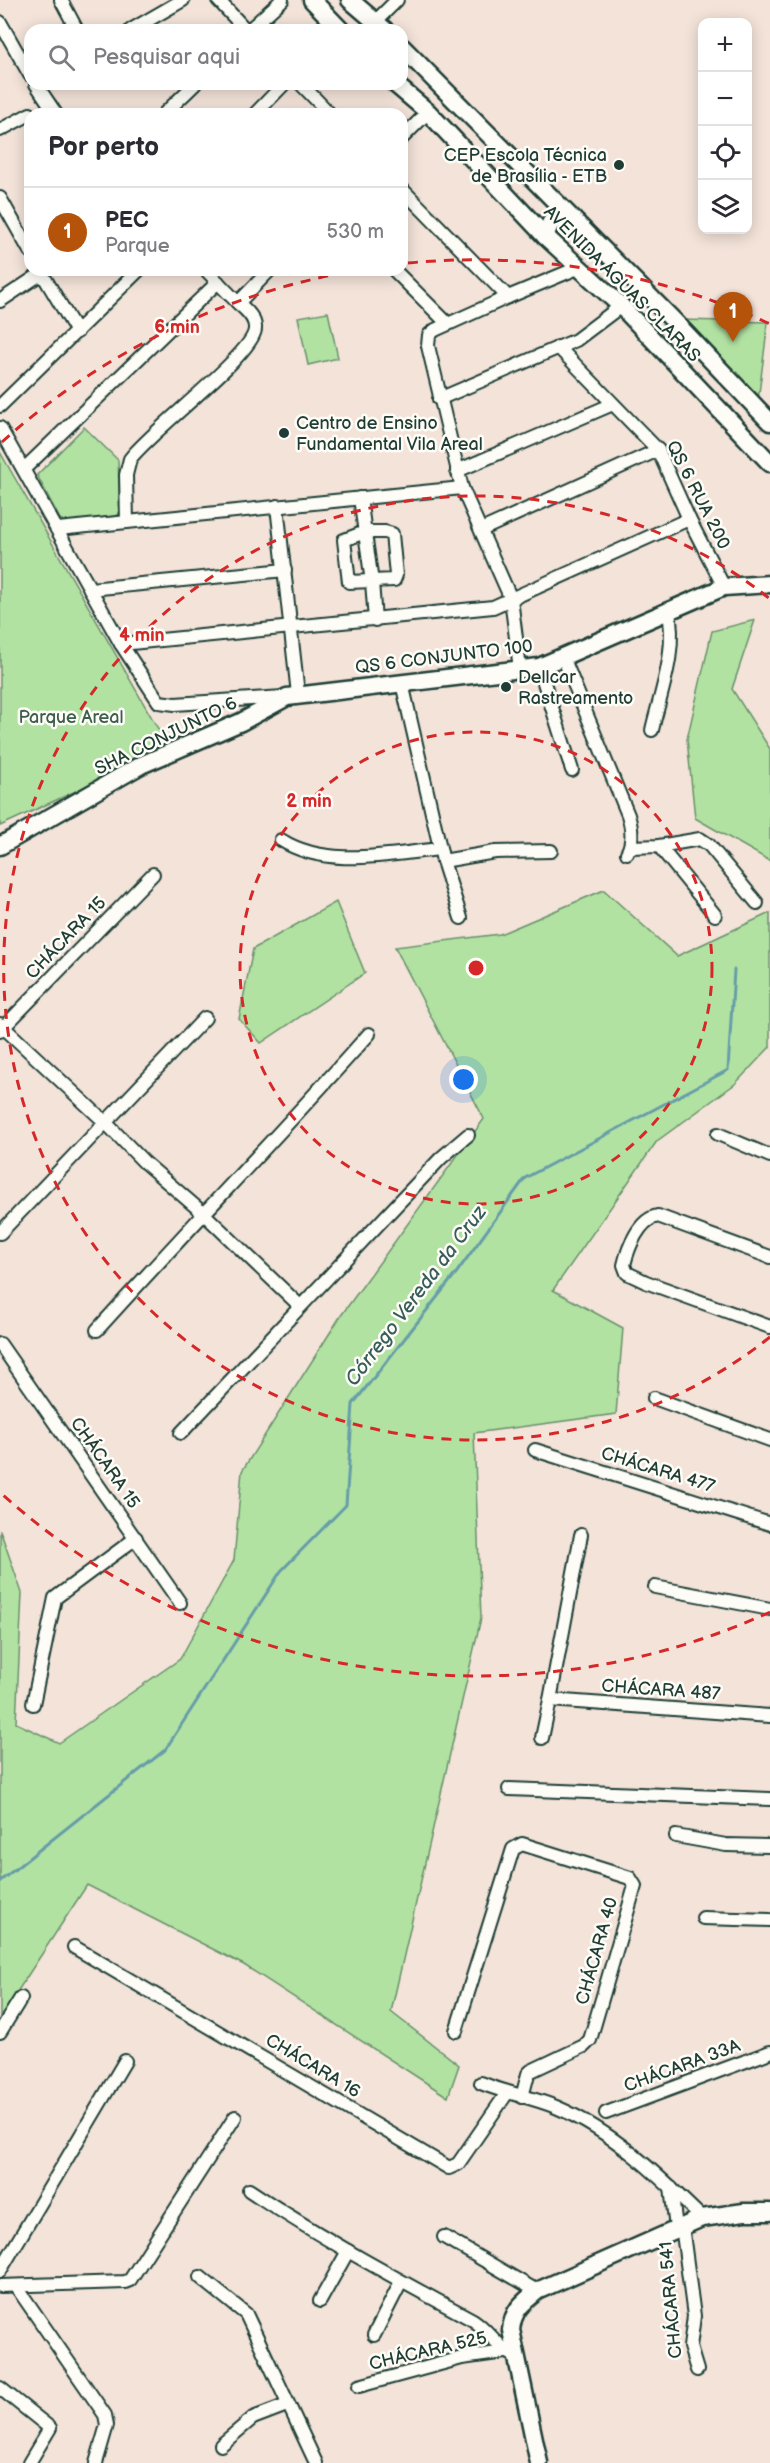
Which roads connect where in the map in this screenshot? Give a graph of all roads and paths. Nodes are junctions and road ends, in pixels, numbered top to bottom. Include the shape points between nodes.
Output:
1 (61, 0) edge
2 (183, 0) edge
3 (218, 0) edge
4 (282, 0) edge
5 (312, 0) edge
6 (350, 0) edge
7 (397, 0) edge
8 (0, 22) edge
9 (74, 24) edge
10 (141, 24) edge
11 (242, 24) edge
12 (255, 24) edge
13 (335, 24) edge
14 (380, 24) edge
15 (382, 24) edge
16 (4, 40) edge
17 (408, 52) edge
18 (24, 67) edge
19 (40, 90) edge
20 (189, 90) edge
21 (278, 90) edge
22 (307, 90) edge
23 (402, 90) edge
24 (51, 108) edge
25 (170, 108) edge
26 (261, 108) edge
27 (324, 108) edge
28 (428, 112) junction
29 (24, 117) edge
30 (0, 130) edge
31 (408, 132) edge
32 (532, 177) junction
33 (408, 195) edge
34 (510, 197) junction
35 (2, 205) edge
36 (568, 217) junction
37 (544, 236) junction
38 (24, 241) edge
39 (580, 267) junction
40 (34, 276) edge
41 (44, 276) edge
42 (133, 276) edge
43 (212, 276) edge
44 (264, 276) edge
45 (400, 276) edge
46 (218, 282) junction
47 (508, 297) junction
48 (0, 301) edge
49 (238, 303) junction
50 (621, 306) junction
51 (448, 324) junction
52 (77, 332) junction
53 (558, 347) junction
54 (439, 399) junction
55 (613, 404) junction
56 (0, 406) edge
57 (770, 422) edge
58 (0, 428) edge
59 (658, 450) junction
60 (770, 463) edge
61 (24, 469) junction
62 (457, 471) junction
63 (462, 488) junction
64 (360, 498) junction
65 (277, 506) junction
66 (689, 519) junction
67 (127, 522) junction
68 (58, 529) junction
69 (481, 530) junction
70 (365, 532) junction
71 (285, 570) junction
72 (372, 582) junction
73 (770, 584) edge
74 (724, 587) junction
75 (90, 589) junction
76 (511, 598) junction
77 (668, 609) junction
78 (375, 620) junction
79 (289, 629) junction
80 (121, 644) junction
81 (563, 657) junction
82 (539, 667) junction
83 (520, 669) junction
84 (402, 683) junction
85 (292, 695) junction
86 (652, 730) dead end
87 (572, 770) dead end
88 (280, 840) dead end
89 (0, 846) edge
90 (659, 846) junction
91 (551, 851) dead end
92 (442, 855) junction
93 (153, 874) dead end
94 (757, 903) dead end
95 (715, 915) dead end
96 (461, 918) dead end
97 (205, 1018) dead end
98 (1, 1027) edge
99 (369, 1034) dead end
100 (105, 1122) junction
101 (718, 1134) dead end
102 (468, 1135) dead end
103 (770, 1156) edge
104 (203, 1212) junction
105 (0, 1233) edge
106 (770, 1257) edge
107 (300, 1306) junction
108 (770, 1327) edge
109 (97, 1330) dead end
110 (0, 1344) edge
111 (654, 1398) dead end
112 (181, 1433) dead end
113 (770, 1440) edge
114 (535, 1450) dead end
115 (770, 1524) edge
116 (581, 1535) dead end
117 (136, 1538) junction
118 (656, 1587) dead end
119 (180, 1603) dead end
120 (770, 1609) edge
121 (550, 1700) junction
122 (33, 1704) dead end
123 (770, 1716) edge
124 (542, 1738) dead end
125 (508, 1789) dead end
126 (770, 1799) edge
127 (675, 1836) dead end
128 (770, 1846) edge
129 (703, 1918) dead end
130 (770, 1920) edge
131 (74, 1947) dead end
132 (21, 1998) dead end
133 (456, 2031) dead end
134 (0, 2032) edge
135 (770, 2052) edge
136 (125, 2061) dead end
137 (481, 2083) dead end
138 (507, 2093) junction
139 (522, 2097) junction
140 (606, 2113) dead end
141 (235, 2117) dead end
142 (671, 2188) junction
143 (249, 2190) dead end
144 (770, 2212) edge
145 (702, 2218) junction
146 (679, 2227) junction
147 (444, 2237) dead end
148 (348, 2251) junction
149 (0, 2271) edge
150 (200, 2277) dead end
151 (401, 2282) junction
152 (0, 2286) edge
153 (16, 2286) junction
154 (537, 2292) junction
155 (320, 2301) dead end
156 (374, 2335) dead end
157 (511, 2354) junction
158 (697, 2370) dead end
159 (359, 2386) dead end
160 (0, 2388) edge
161 (287, 2404) junction
162 (220, 2445) dead end
163 (29, 2463) edge
164 (96, 2463) edge
165 (316, 2463) edge
166 (539, 2463) edge

1 - 9 street
2 - 10 street
3 - 11 street
4 - 12 street
5 - 13 street
6 - 14 street
7 - 15 street
8 - 16 street
16 - 18 street
17 - 32 street, AVENIDA ÁGUAS CLARAS
19 - 24 street
20 - 25 street
21 - 26 street
22 - 27 street
23 - 28 street, AVENIDA ÁGUAS CLARAS
28 - 31 street
28 - 34 street, AVENIDA ÁGUAS CLARAS
29 - 30 street
32 - 34 street via 526,191
32 - 36 street, AVENIDA ÁGUAS CLARAS
33 - 47 street
34 - 37 street, AVENIDA ÁGUAS CLARAS
35 - 38 street
36 - 37 street via 551,222
36 - 57 street, AVENIDA ÁGUAS CLARAS
37 - 39 street, AVENIDA ÁGUAS CLARAS
39 - 47 street
39 - 50 street, AVENIDA ÁGUAS CLARAS
40 - 48 street
41 - 52 street
42 - 52 street
43 - 46 street
44 - 49 street
45 - 51 street
46 - 49 street
46 - 61 street
47 - 51 street
49 - 67 street via 255,323 253,336 226,368 130,459 126,475
50 - 53 street via 576,340
50 - 60 street, AVENIDA ÁGUAS CLARAS
51 - 54 street via 431,332 428,341
52 - 56 street
53 - 54 street
53 - 55 street, QS 6 RUA 200
54 - 62 street
55 - 59 street, QS 6 RUA 200
55 - 62 street
58 - 61 street
59 - 66 street, QS 6 RUA 200
59 - 69 street
61 - 68 street
62 - 63 street
63 - 64 street
63 - 69 street
64 - 65 street
64 - 70 street
65 - 67 street
65 - 71 street
66 - 74 street, QS 6 RUA 200
66 - 76 street
67 - 68 street
68 - 75 street
69 - 76 street
70 - 72 street
70 - 72 street via 344,540 347,576 352,583
70 - 72 street via 388,532 393,540 395,578
71 - 75 street
71 - 79 street
72 - 78 street
73 - 74 street, QS 6 CONJUNTO 100
74 - 77 street, QS 6 CONJUNTO 100
75 - 80 street
76 - 78 street via 493,607
76 - 83 street
77 - 81 street, QS 6 CONJUNTO 100
77 - 86 street via 669,659
78 - 79 street
79 - 80 street
79 - 85 street
80 - 85 street via 163,704
81 - 82 street, QS 6 CONJUNTO 100
81 - 90 street via 624,804 632,828 629,850
82 - 83 street, QS 6 CONJUNTO 100
82 - 87 street
83 - 84 street, QS 6 CONJUNTO 100
84 - 85 street, QS 6 CONJUNTO 100
84 - 92 street
85 - 89 street, SHA CONJUNTO 6 via 212,736 141,765
88 - 92 street via 307,853 339,857
90 - 94 street via 700,839
90 - 95 street
91 - 92 street
92 - 96 street
93 - 98 street, CHÁCARA 15
97 - 100 street
98 - 100 street, CHÁCARA 15
99 - 104 street via 293,1120
100 - 104 street, CHÁCARA 15 via 144,1162
100 - 105 street
101 - 103 street
102 - 107 street via 441,1158
104 - 107 street, CHÁCARA 15
104 - 109 street
106 - 108 street via 658,1216 649,1218 641,1228 624,1265 627,1273 646,1282
107 - 112 street
110 - 117 street, CHÁCARA 15
111 - 113 street
114 - 115 street, CHÁCARA 477
116 - 121 street
117 - 119 street, CHÁCARA 15
117 - 122 street via 55,1598
118 - 120 street
121 - 123 street, CHÁCARA 487
121 - 124 street
125 - 126 street
127 - 128 street via 726,1845
129 - 130 street
131 - 138 street, CHÁCARA 16 via 449,2168 458,2164
132 - 134 street
133 - 139 street, CHÁCARA 40 via 517,1845 630,1878 635,1886 590,2040 531,2071
135 - 140 street, CHÁCARA 33A
136 - 149 street
137 - 138 street
138 - 139 street
139 - 142 street via 554,2106 582,2120 641,2160
141 - 153 street via 130,2280
142 - 145 street
142 - 146 street, CHÁCARA 541
143 - 148 street
144 - 145 street
145 - 146 street
146 - 154 street
146 - 158 street, CHÁCARA 541 via 694,2316 690,2347
147 - 154 street
148 - 151 street
148 - 155 street
150 - 161 street via 246,2314
151 - 156 street
151 - 157 street via 483,2326
152 - 153 street
153 - 164 street via 105,2415 107,2425
154 - 157 street via 518,2306 512,2318
157 - 159 street, CHÁCARA 525 via 462,2358
157 - 166 street
160 - 163 street via 50,2428
161 - 162 street via 253,2418
161 - 165 street

